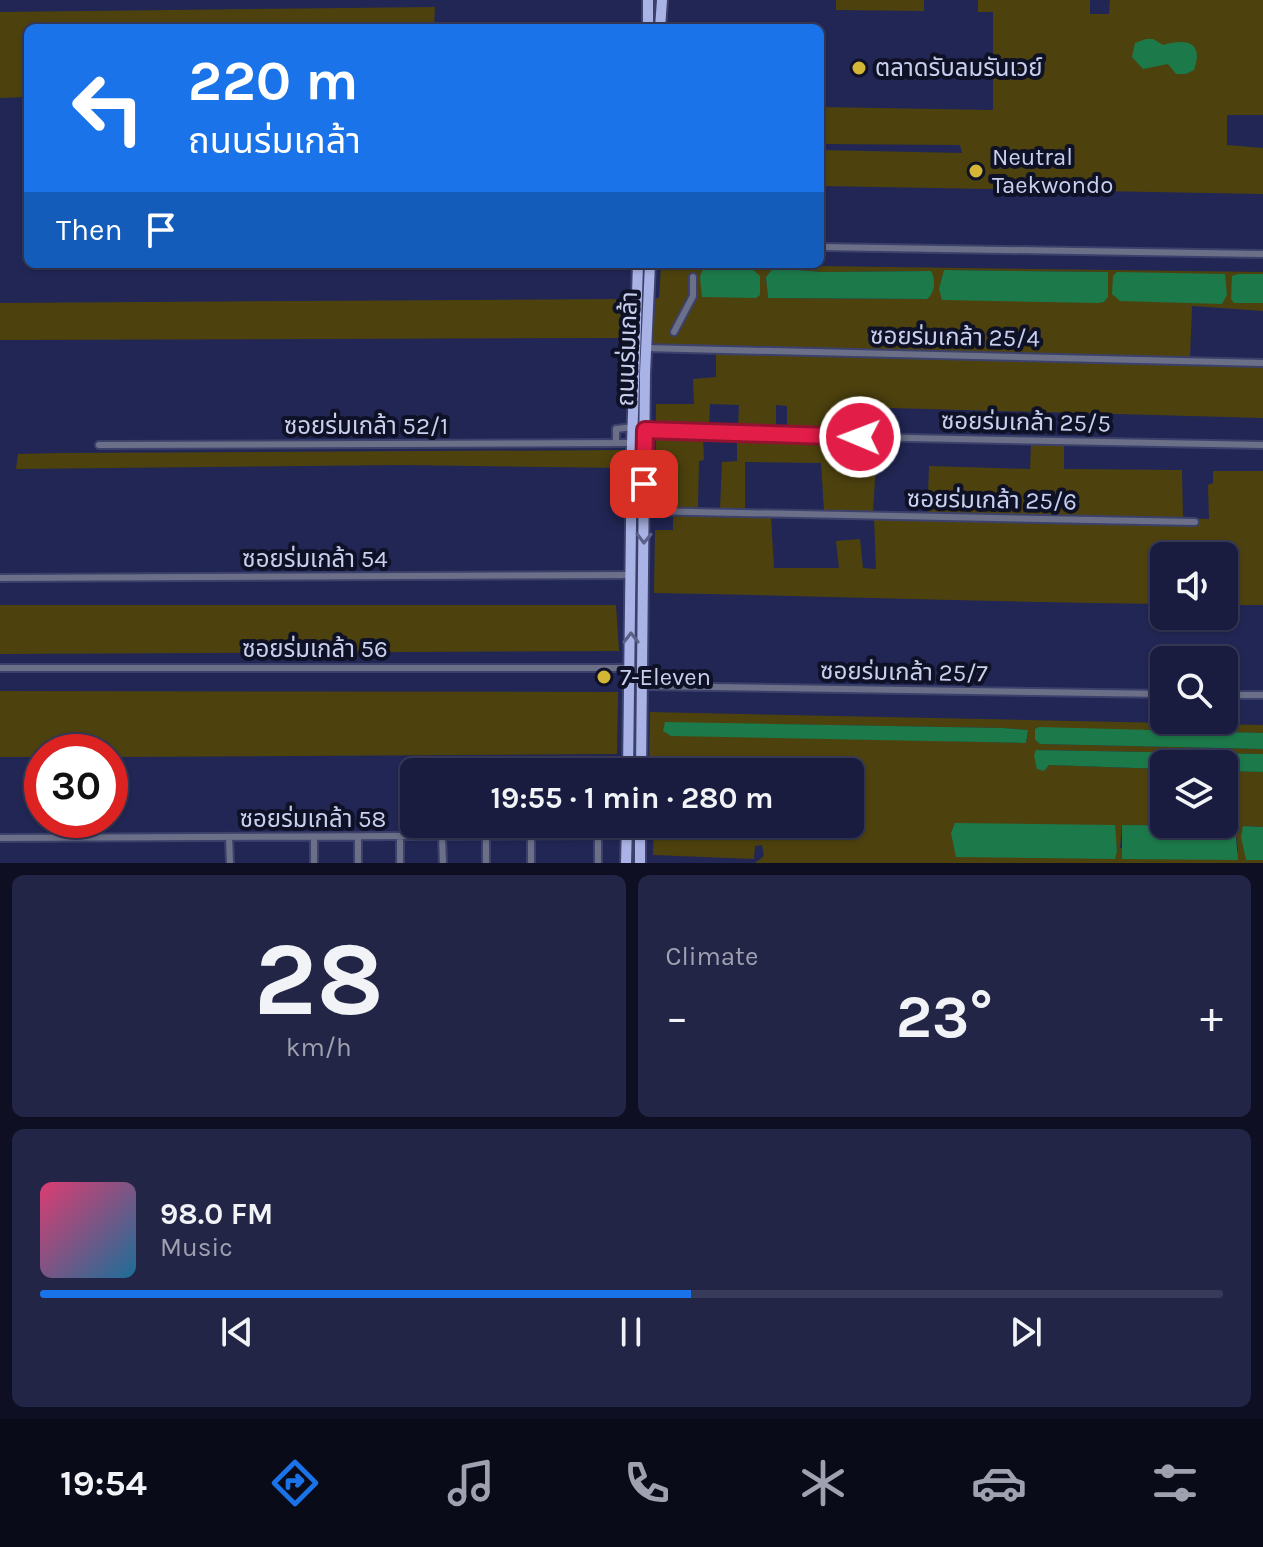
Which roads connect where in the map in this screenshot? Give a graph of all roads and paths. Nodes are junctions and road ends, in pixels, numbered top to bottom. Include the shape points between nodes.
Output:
1 (648, 0) edge
2 (662, 0) edge
3 (648, 24) edge
4 (660, 24) edge
5 (824, 247) edge
6 (1263, 254) edge
7 (638, 268) edge
8 (650, 268) edge
9 (693, 277) dead end
10 (674, 332) dead end
11 (645, 348) junction
12 (1263, 363) edge
13 (633, 427) junction
14 (645, 430) junction
15 (616, 443) junction
16 (632, 443) junction
17 (99, 445) dead end
18 (1263, 445) edge
19 (644, 511) junction
20 (1195, 522) dead end
21 (631, 575) junction
22 (0, 578) edge
23 (0, 668) edge
24 (630, 668) junction
25 (643, 686) junction
26 (1150, 694) edge
27 (1238, 695) edge
28 (1263, 695) edge
29 (628, 758) edge
30 (641, 758) edge
31 (400, 836) edge
32 (229, 837) junction
33 (314, 837) junction
34 (358, 837) junction
35 (0, 838) edge
36 (400, 838) edge
37 (442, 838) edge
38 (486, 838) edge
39 (531, 838) edge
40 (598, 838) edge
41 (627, 838) edge
42 (640, 838) edge
43 (230, 863) edge
44 (314, 863) edge
45 (358, 863) edge
46 (400, 863) edge
47 (443, 863) edge
48 (486, 863) edge
49 (531, 863) edge
50 (598, 863) edge
51 (626, 863) edge
52 (640, 863) edge

1 - 3 main road
2 - 4 main road
5 - 6 street
7 - 13 main road, ถนนร่มเกล้า
8 - 11 main road, ถนนร่มเกล้า
9 - 10 street via 693,296
11 - 12 street, ซอยร่มเกล้า 25/4
11 - 14 main road, ถนนร่มเกล้า
13 - 15 street via 616,429
13 - 16 main road, ถนนร่มเกล้า
14 - 18 street, ซอยร่มเกล้า 25/5
14 - 19 main road, ถนนร่มเกล้า
15 - 16 street, ซอยร่มเกล้า 52/1
15 - 17 street, ซอยร่มเกล้า 52/1
16 - 21 main road, ถนนร่มเกล้า
19 - 20 street, ซอยร่มเกล้า 25/6
19 -> 25 main road, ถนนร่มเกล้า
21 - 22 street, ซอยร่มเกล้า 54
24 -> 21 main road, ถนนร่มเกล้า
23 - 24 street, ซอยร่มเกล้า 56
24 - 29 main road, ถนนร่มเกล้า
25 - 26 street, ซอยร่มเกล้า 25/7
25 - 30 main road, ถนนร่มเกล้า
27 - 28 street
31 - 34 street, ซอยร่มเกล้า 58
32 - 33 street, ซอยร่มเกล้า 58
32 - 35 street, ซอยร่มเกล้า 58
32 - 43 street
33 - 34 street, ซอยร่มเกล้า 58
33 - 44 street
34 - 45 street
36 - 46 street
37 - 47 street
38 - 48 street
39 - 49 street
40 - 50 street
41 - 51 main road
42 - 52 main road

